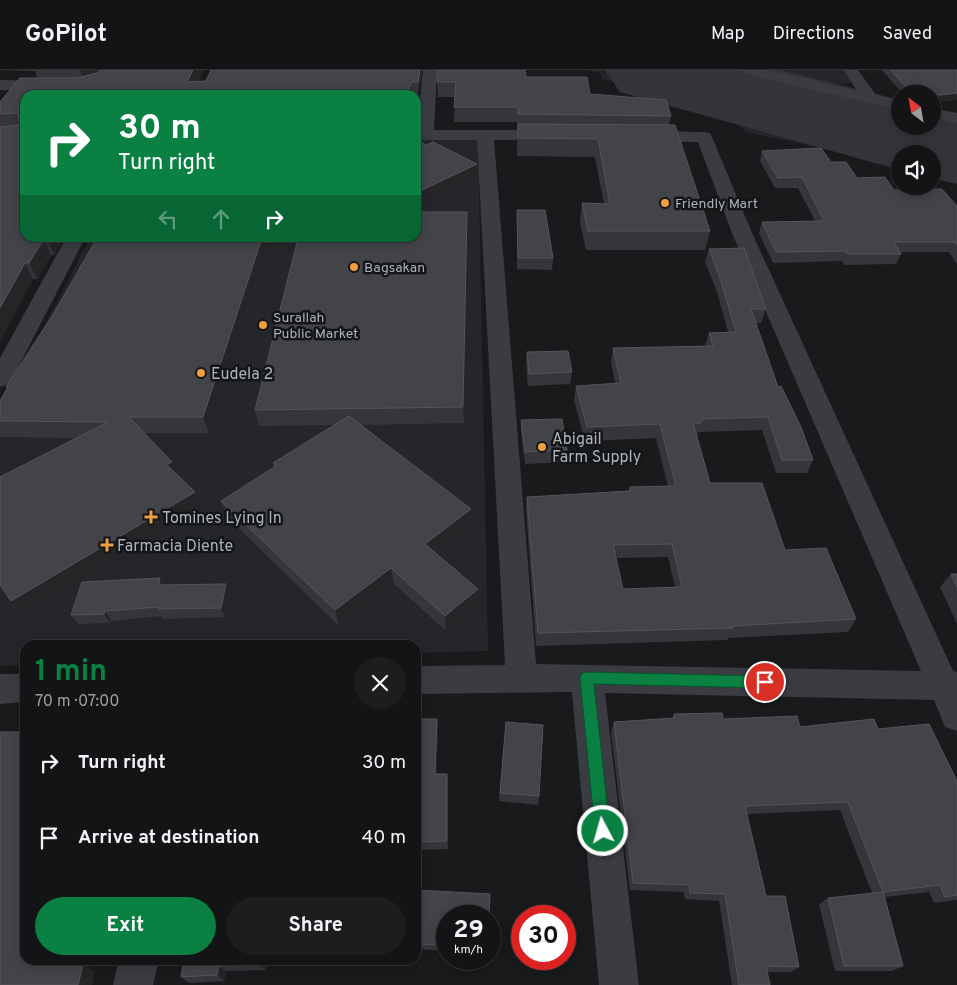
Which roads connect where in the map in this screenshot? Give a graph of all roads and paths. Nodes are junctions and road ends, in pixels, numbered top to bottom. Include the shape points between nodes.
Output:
1 (430, 70) edge
2 (746, 70) edge
3 (851, 70) edge
4 (0, 85) edge
5 (860, 85) junction
6 (68, 86) edge
7 (844, 92) junction
8 (870, 98) junction
9 (891, 103) edge
10 (941, 114) edge
11 (957, 118) edge
12 (485, 134) junction
13 (421, 135) edge
14 (574, 135) edge
15 (624, 136) edge
16 (73, 242) edge
17 (0, 379) edge
18 (521, 677) junction
19 (587, 678) junction
20 (421, 680) edge
21 (950, 686) edge
22 (20, 688) edge
23 (0, 689) edge
24 (957, 716) edge
25 (138, 965) edge
26 (133, 985) edge
27 (619, 985) edge

1 - 13 street
2 - 7 street
3 - 5 street
4 - 6 street
5 - 7 street
5 - 8 street
7 - 8 street
8 - 9 street
10 - 11 street
12 - 13 street
12 - 14 street
12 - 18 street
15 - 21 street via 704,136 742,233
16 - 17 street
18 - 19 street
18 - 20 street
19 - 21 street
19 - 27 street
21 - 24 street
22 - 23 street
25 - 26 street

